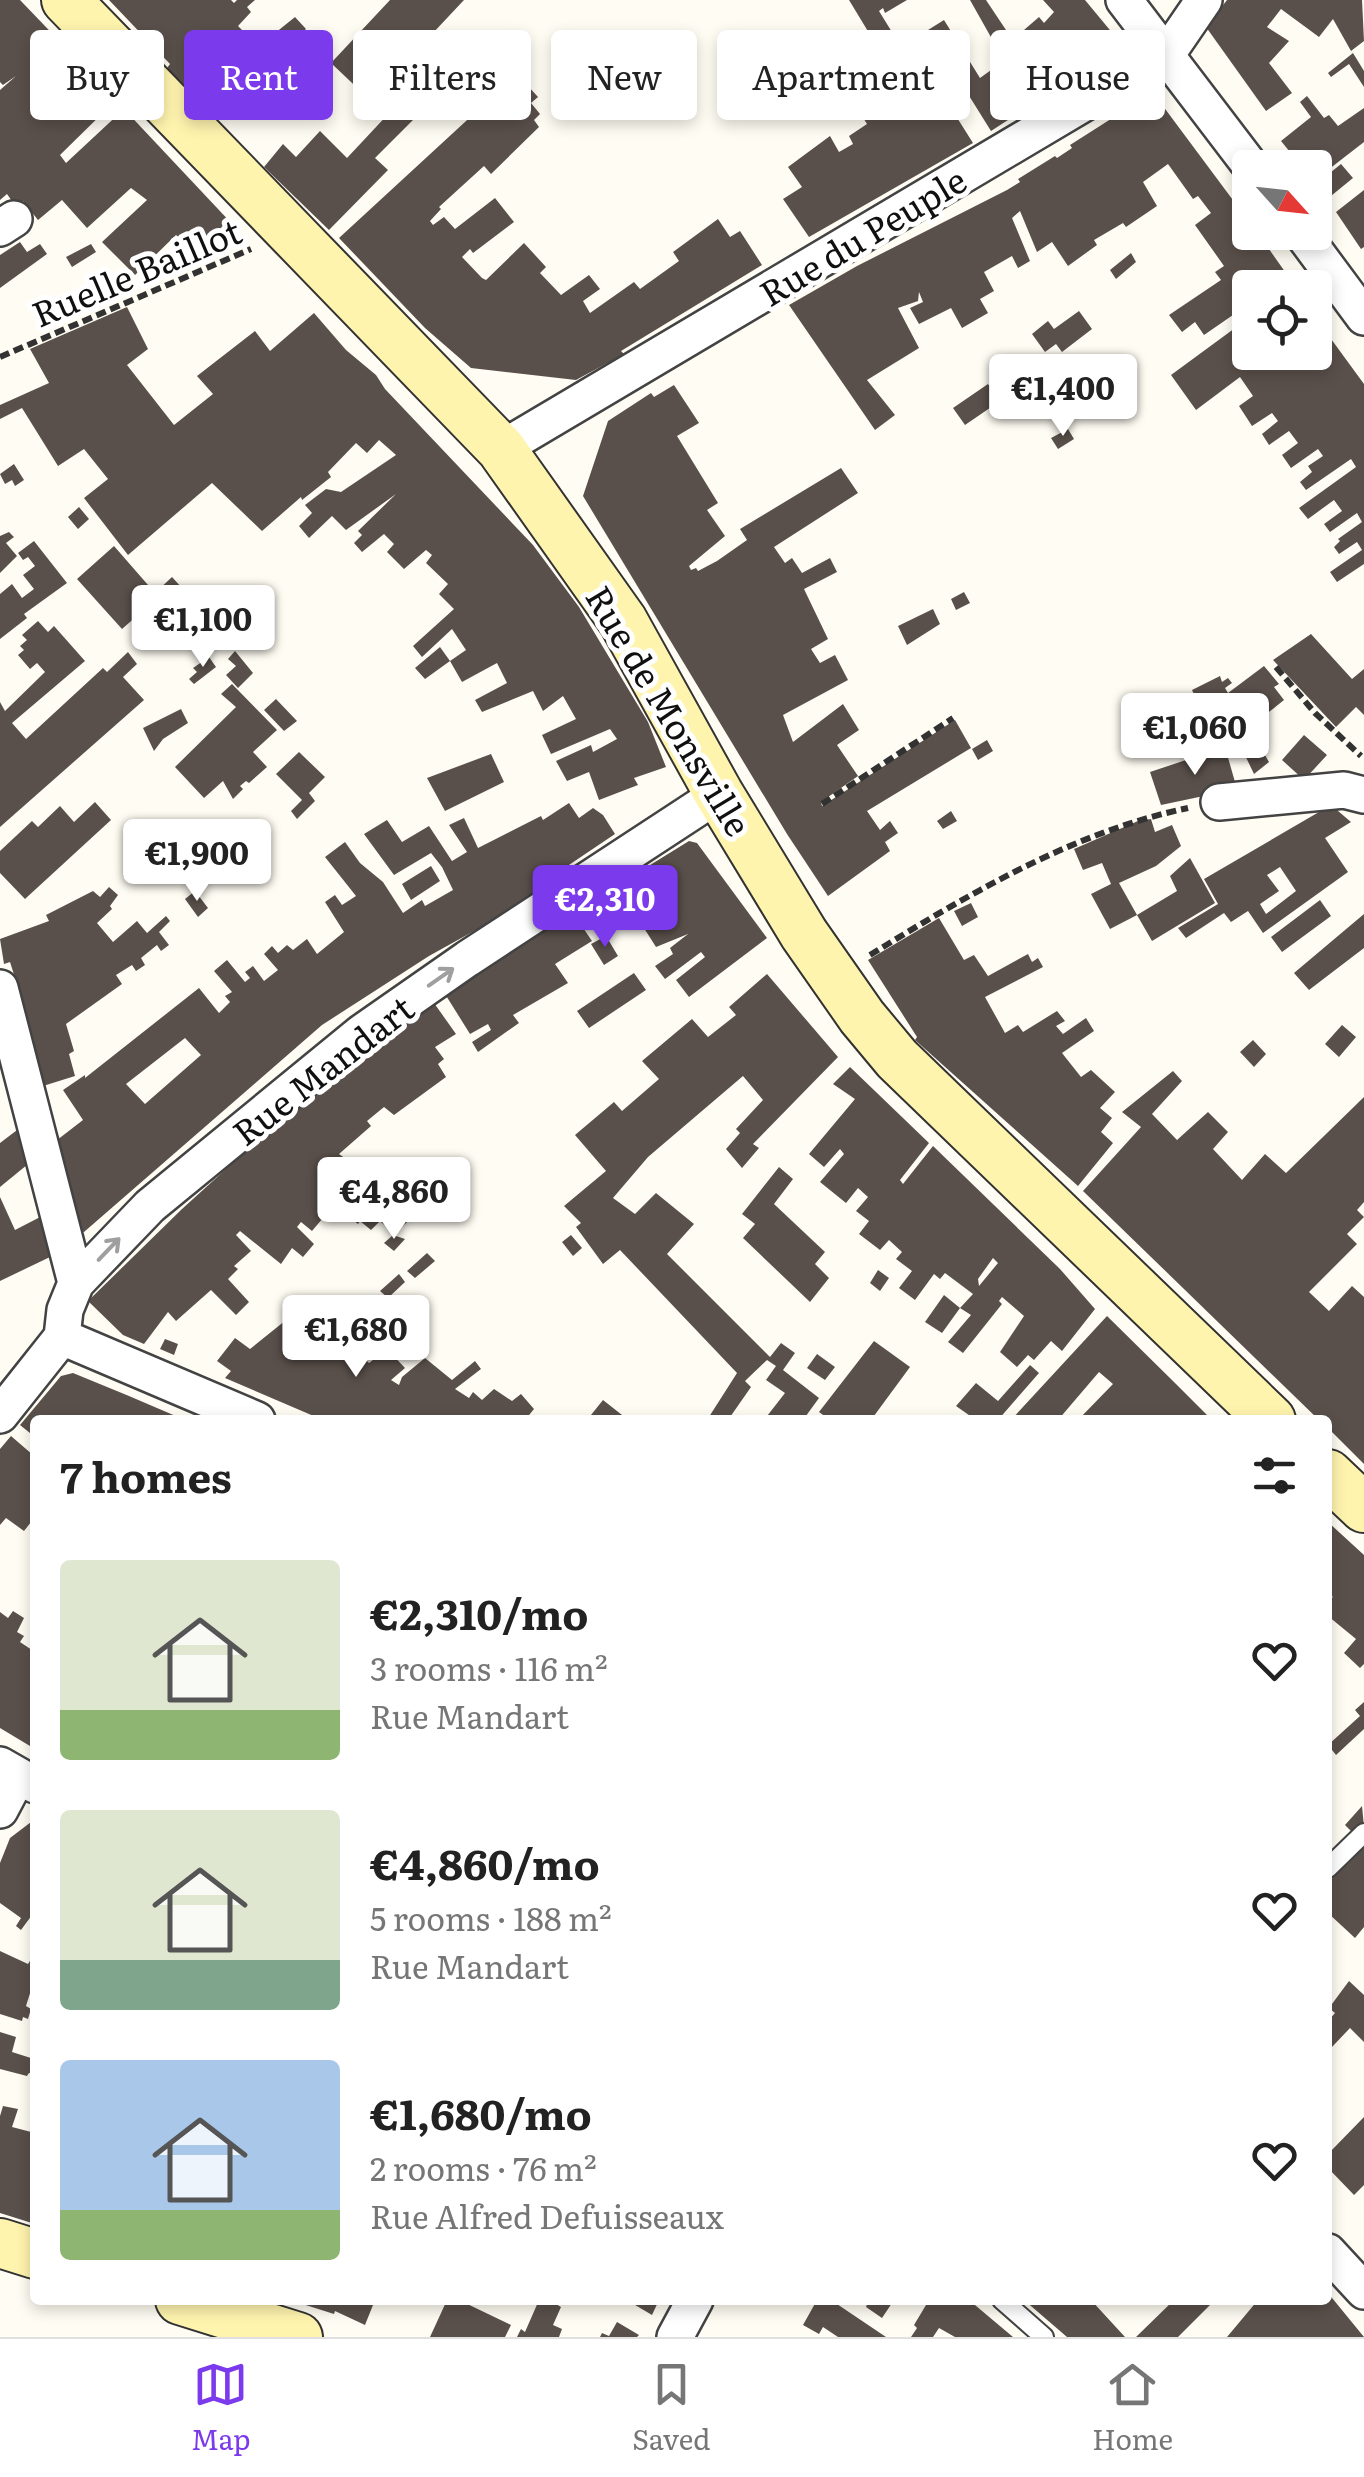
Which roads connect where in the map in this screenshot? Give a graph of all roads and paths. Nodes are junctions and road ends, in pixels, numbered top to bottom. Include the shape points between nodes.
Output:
1 (66, 0) edge
2 (1124, 0) edge
3 (1204, 0) edge
4 (1167, 54) junction
5 (1239, 150) edge
6 (292, 233) junction
7 (1314, 250) edge
8 (1364, 317) edge
9 (0, 357) edge
10 (501, 449) junction
11 (1276, 667) dead end
12 (953, 718) dead end
13 (1363, 781) edge
14 (719, 794) junction
15 (1218, 802) joint
16 (822, 804) dead end
17 (834, 976) junction
18 (0, 988) edge
19 (76, 1283) junction
20 (62, 1337) junction
21 (0, 1414) edge
22 (246, 1415) edge
23 (1266, 1415) edge
24 (1332, 1478) edge
25 (1364, 1508) edge
26 (18, 1775) edge
27 (0, 1810) edge
28 (1364, 1833) edge
29 (1332, 1864) edge
30 (0, 2243) edge
31 (30, 2252) edge
32 (1332, 2256) edge
33 (1364, 2291) edge
34 (196, 2305) edge
35 (692, 2305) edge
36 (1008, 2305) edge
37 (298, 2337) edge
38 (675, 2337) edge
39 (1044, 2337) edge

1 - 6 street, Rue de Monsville
2 - 4 street
3 - 4 street, Rue du Peuple
4 - 5 street
4 - 10 street, Rue du Peuple
6 - 9 path, Ruelle Baillot
6 - 10 street, Rue de Monsville
7 - 8 street
10 - 14 street, Rue de Monsville via 622,621
11 - 13 path via 1360,756
12 - 16 path
13 - 15 street via 1344,790
14 - 17 street, Rue de Monsville
19 -> 14 street, Rue Mandart via 150,1206 361,1033
15 - 17 path via 1069,844
17 - 23 street, Rue de Monsville via 897,1059
18 - 19 street
19 - 20 street, Rue Mandart
20 - 21 street, Rue Mandart
20 - 22 street
24 - 25 street
26 - 27 street
28 - 29 lane
30 - 31 street
32 - 33 street
34 - 37 street
35 - 38 street
36 - 39 lane

